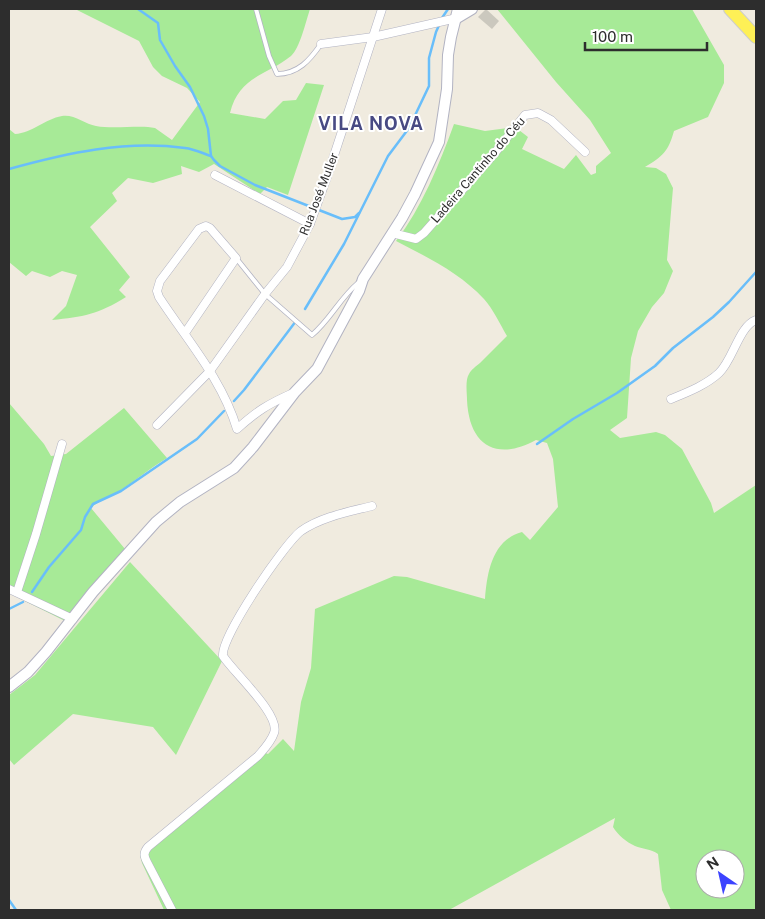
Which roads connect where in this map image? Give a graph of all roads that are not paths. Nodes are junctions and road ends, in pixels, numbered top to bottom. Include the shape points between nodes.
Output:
1 (256, 9) edge
2 (382, 9) edge
3 (472, 9) edge
4 (730, 9) edge
5 (458, 13) edge
6 (373, 37) junction
7 (756, 37) edge
8 (321, 44) joint
9 (585, 152) dead end
10 (215, 175) dead end
11 (310, 224) junction
12 (392, 233) junction
13 (236, 258) junction
14 (363, 279) junction
15 (265, 294) junction
16 (756, 320) edge
17 (185, 334) junction
18 (210, 371) junction
19 (295, 392) junction
20 (672, 399) dead end
21 (157, 424) dead end
22 (62, 444) dead end
23 (372, 506) dead end
24 (13, 591) edge
25 (73, 619) junction
26 (9, 687) edge
27 (172, 910) edge

1 - 8 lane via 277,74 299,68
2 - 6 street, Rua José Muller
3 - 5 street
4 - 7 main road
5 - 6 street
5 - 12 street via 450,37 439,142 415,194
6 - 8 street
6 - 11 street, Rua José Muller
9 - 12 street, Ladeira Cantinho do Céu via 551,120 538,113 526,115 424,233 416,239
10 - 11 street
11 - 15 street, Rua José Muller via 287,266
12 - 14 street
13 - 15 lane
13 - 17 street
13 - 17 street via 206,226 199,229 160,281 159,297
14 - 15 lane via 312,335
14 - 19 street via 317,368
15 - 18 street, Rua José Muller
16 - 20 street via 746,327 720,372
17 - 18 street
18 - 19 street via 231,409 237,430 268,403
18 - 21 street, Rua José Muller
19 - 25 street via 234,468 180,502 156,522
22 - 24 street via 36,534
23 - 27 street via 334,515 292,539 242,612 224,646 223,656 264,706 275,732 258,756 144,851
24 - 25 street
25 - 26 street via 28,672

